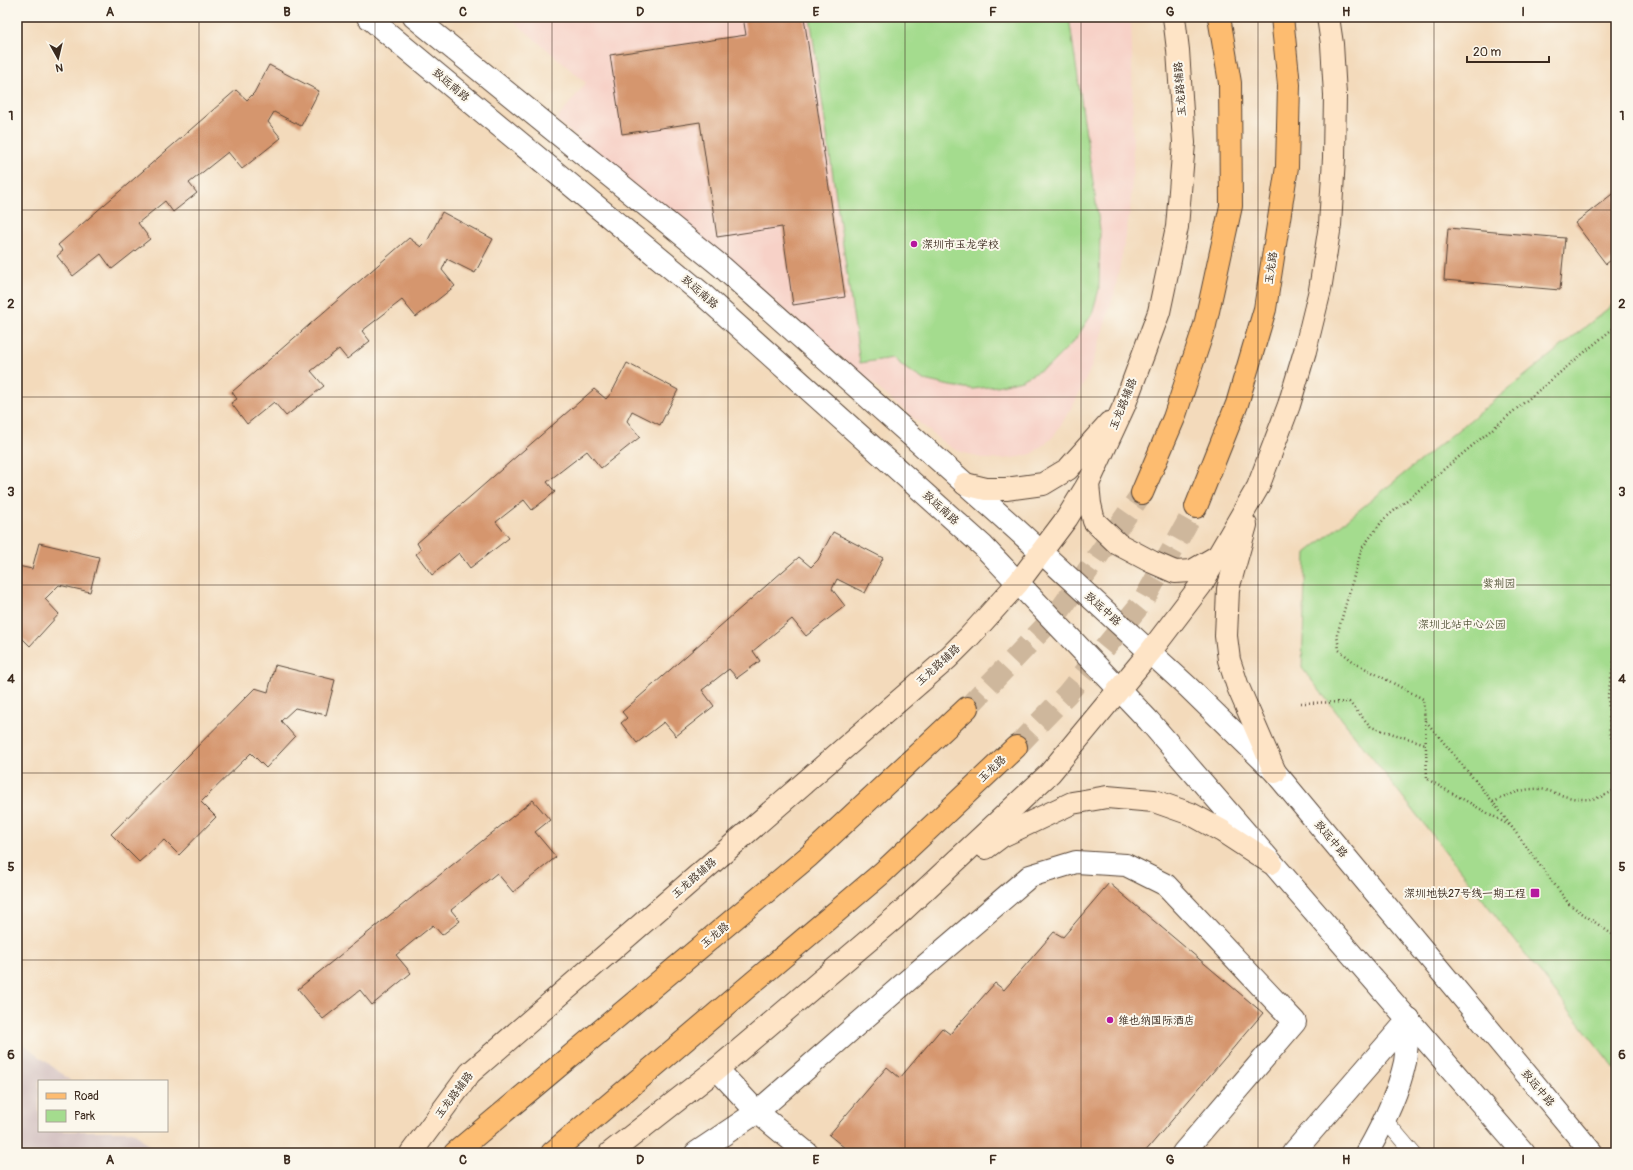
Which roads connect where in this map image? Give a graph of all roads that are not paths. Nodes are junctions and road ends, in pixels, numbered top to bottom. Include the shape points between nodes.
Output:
1 (368, 17) edge
2 (414, 17) edge
3 (1174, 17) edge
4 (1219, 17) edge
5 (1282, 17) edge
6 (1328, 17) edge
7 (1124, 406) junction
8 (965, 484) junction
9 (1088, 484) junction
10 (1258, 488) junction
11 (1142, 493) tunnel mouth
12 (1196, 507) tunnel mouth
13 (1041, 553) junction
14 (1218, 556) junction
15 (1018, 583) junction
16 (1150, 652) junction
17 (1119, 690) junction
18 (967, 708) tunnel mouth
19 (1016, 746) tunnel mouth
20 (1275, 772) junction
21 (1271, 863) junction
22 (896, 917) junction
23 (1409, 1019) junction
24 (717, 1069) junction
25 (757, 1112) junction
26 (1385, 1120) junction
27 (411, 1153) edge
28 (455, 1153) edge
29 (552, 1153) edge
30 (610, 1153) edge
31 (696, 1153) edge
32 (807, 1153) edge
33 (1183, 1153) edge
34 (1293, 1153) edge
35 (1367, 1153) edge
36 (1413, 1153) edge
37 (1524, 1153) edge
38 (1592, 1153) edge

1 - 15 street, 致远南路 via 700,292 983,546
2 - 8 street via 722,268
3 - 7 main road, 玉龙路辅路 via 1184,143 1177,227 1159,312
4 - 11 main road via 1230,83 1231,206 1205,325 1174,418
5 - 12 main road, 玉龙路 via 1289,85 1287,167 1265,309 1237,404
6 - 10 main road via 1335,95 1330,225 1320,290 1305,351
7 - 8 main road via 1068,469 1042,484 1006,489
7 - 9 main road, 玉龙路辅路
8 - 13 street
9 - 13 main road, 玉龙路辅路
9 - 14 main road via 1094,521 1118,544 1175,572 1192,571
10 - 14 main road
10 - 20 main road via 1228,589 1226,636 1229,660 1238,687
13 - 15 main road, 玉龙路辅路
13 - 16 street, 致远中路
14 - 16 main road via 1198,590
15 - 17 street
15 - 27 main road, 玉龙路辅路 via 947,659 470,1073
16 - 17 main road
16 - 20 street, 致远中路
17 - 21 street
17 - 22 main road via 1050,773
18 - 28 main road, 玉龙路 via 809,856
19 - 29 main road, 玉龙路 via 882,873
20 - 38 street, 致远中路
21 - 22 main road via 1191,814 1154,801 1107,796 1072,803 1002,836
21 - 23 street
22 - 24 main road
23 - 26 street via 1405,1062
23 - 34 street
23 - 37 street
24 - 25 street
24 - 30 main road
25 - 31 street
25 - 32 street
25 - 33 street via 1030,876 1076,862 1126,865 1166,885 1295,1022
26 - 35 street
26 - 36 lane

